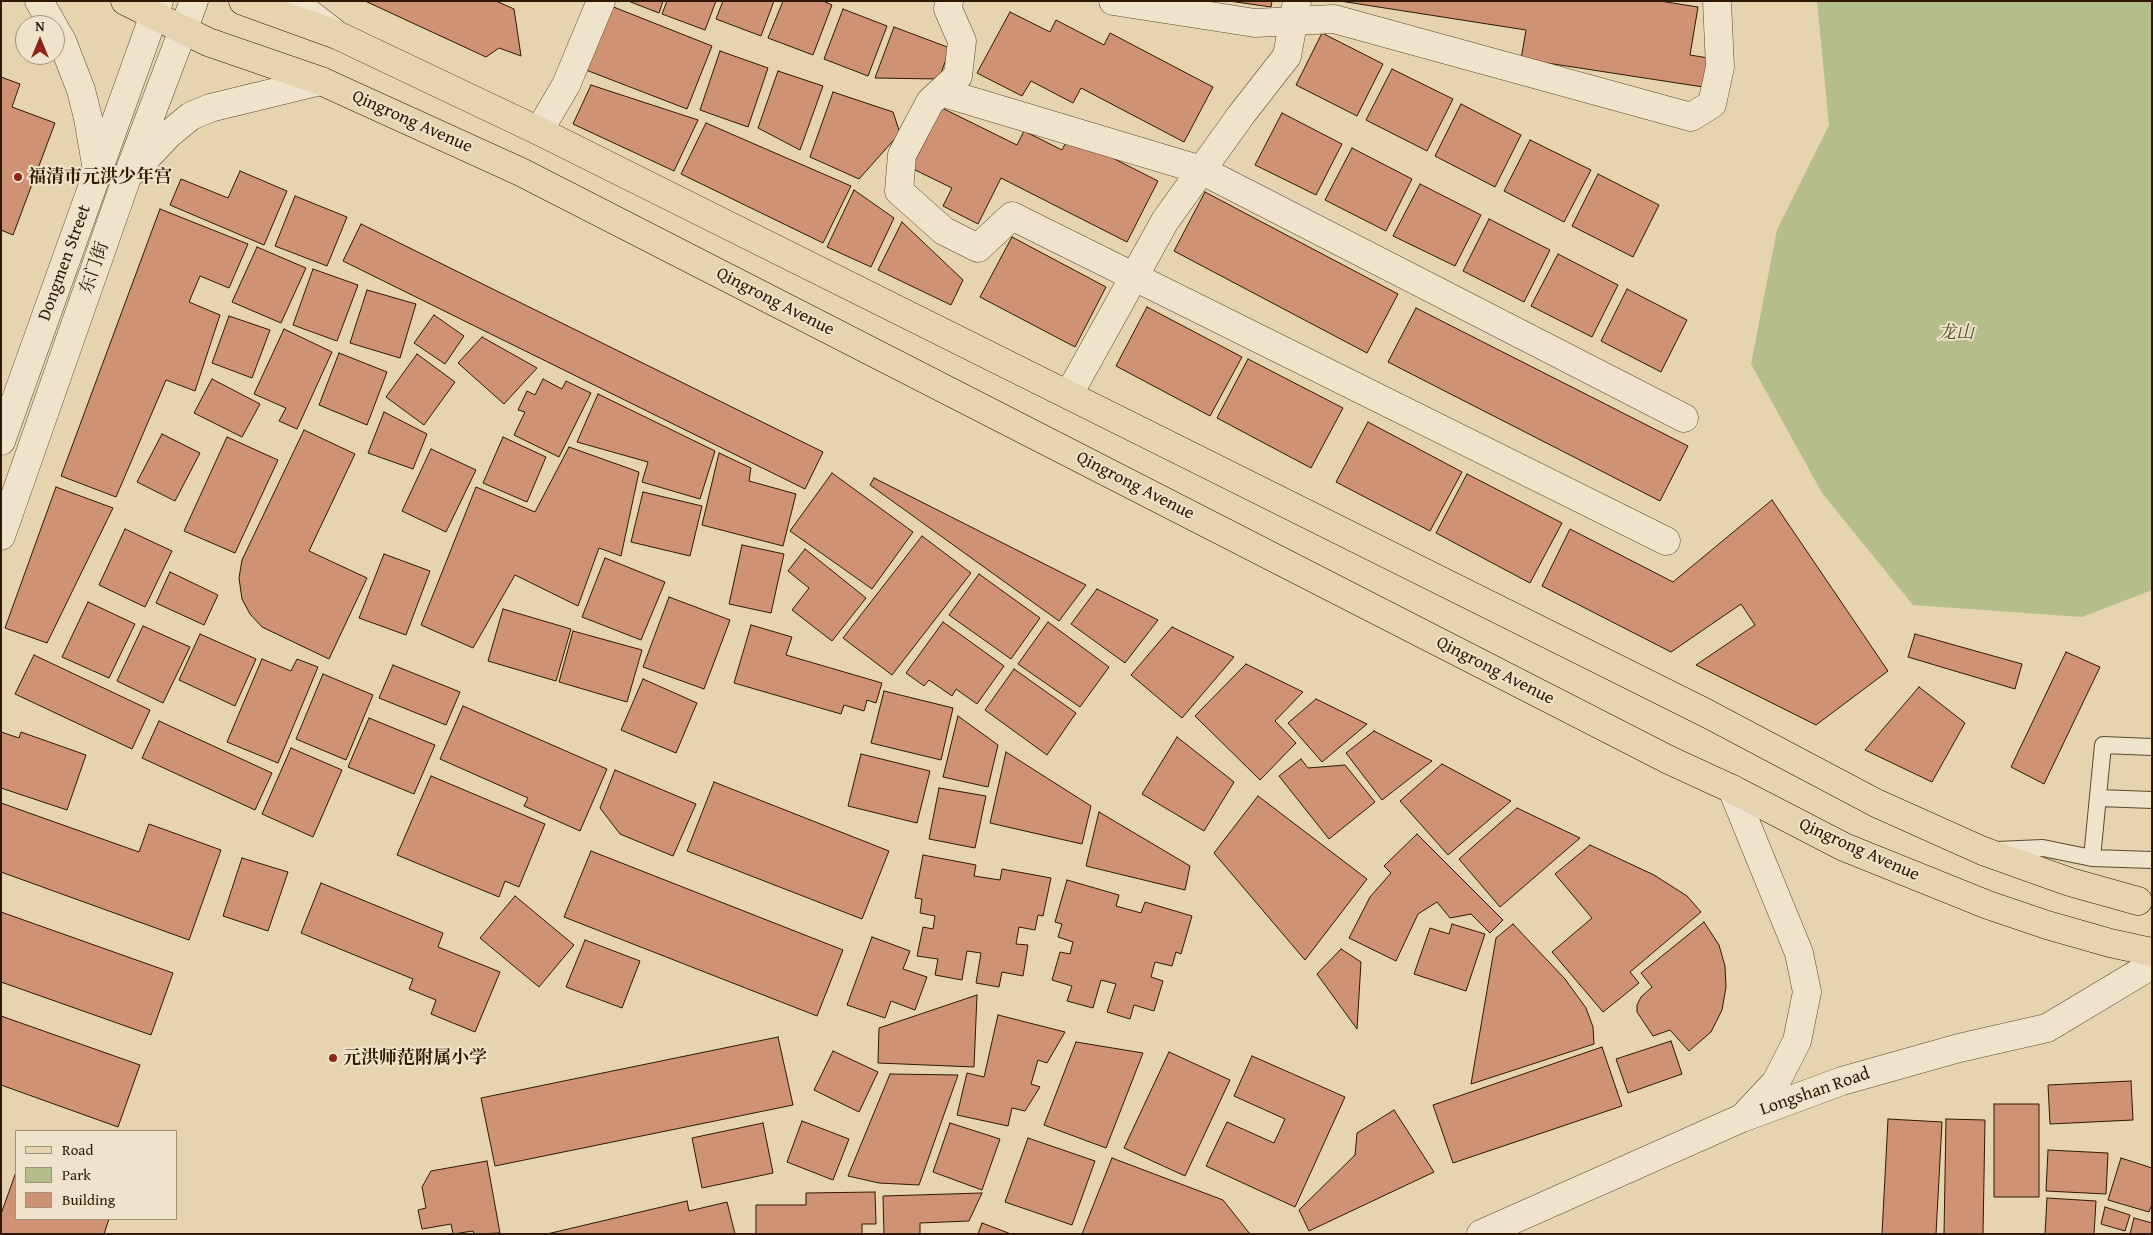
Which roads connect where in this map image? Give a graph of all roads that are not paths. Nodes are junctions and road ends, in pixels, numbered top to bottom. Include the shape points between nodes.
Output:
1 (39, 1) edge
2 (125, 1) edge
3 (194, 1) edge
4 (242, 1) edge
5 (293, 1) edge
6 (601, 1) edge
7 (949, 1) edge
8 (1113, 1) edge
9 (1717, 1) edge
10 (156, 8) edge
11 (1296, 11) edge
12 (47, 15) edge
13 (183, 30) junction
14 (337, 35) junction
15 (65, 49) edge
16 (321, 81) junction
17 (941, 92) junction
18 (538, 131) junction
19 (1201, 170) junction
20 (97, 172) junction
21 (126, 180) junction
22 (1134, 276) junction
23 (1069, 394) junction
24 (1684, 418) dead end
25 (1, 441) edge
26 (1, 536) edge
27 (1666, 541) dead end
28 (2152, 747) edge
29 (1732, 790) junction
30 (2099, 798) junction
31 (2152, 800) edge
32 (1983, 851) junction
33 (2092, 858) junction
34 (2152, 860) edge
35 (2138, 901) dead end
36 (2152, 952) edge
37 (2152, 965) edge
38 (1742, 1118) junction
39 (1481, 1234) edge

1 - 12 street
2 - 10 main road, Qingrong Avenue
3 - 13 street, 东门街
4 - 14 main road
5 - 14 street
6 - 18 street via 566,85
7 - 17 street via 948,9 962,41 958,76
8 - 11 street via 1255,23
9 - 11 street via 1720,67 1712,104 1691,117 1334,18
10 - 13 main road, Qingrong Avenue
10 - 20 street, Dongmen Street
11 - 19 street via 1288,56
13 - 16 main road, Qingrong Avenue via 208,42
13 - 21 street, 东门街
14 - 18 main road
15 - 20 street via 81,90
16 - 21 street via 210,108 191,116 169,134
16 - 29 main road, Qingrong Avenue via 521,172
17 - 19 street
17 - 22 street via 930,102 902,155 899,191 944,232 978,248 1012,216
18 - 23 main road
19 - 22 street via 1165,221
19 - 24 street
20 - 25 street, Dongmen Street
21 - 26 street, 东门街
22 - 23 street
22 - 27 street
23 - 32 main road via 1706,713 1876,803
28 - 30 lane via 2103,745
29 - 36 main road, Qingrong Avenue via 1844,847 1988,905 2110,943
29 - 38 street via 1799,953 1807,992 1797,1041 1776,1082
30 - 31 lane
30 - 33 lane
32 - 33 lane via 2043,848
32 - 35 main road via 2070,882
33 - 34 lane
37 - 38 street, Longshan Road via 2047,1028 1842,1081
38 - 39 street, Longshan Road

